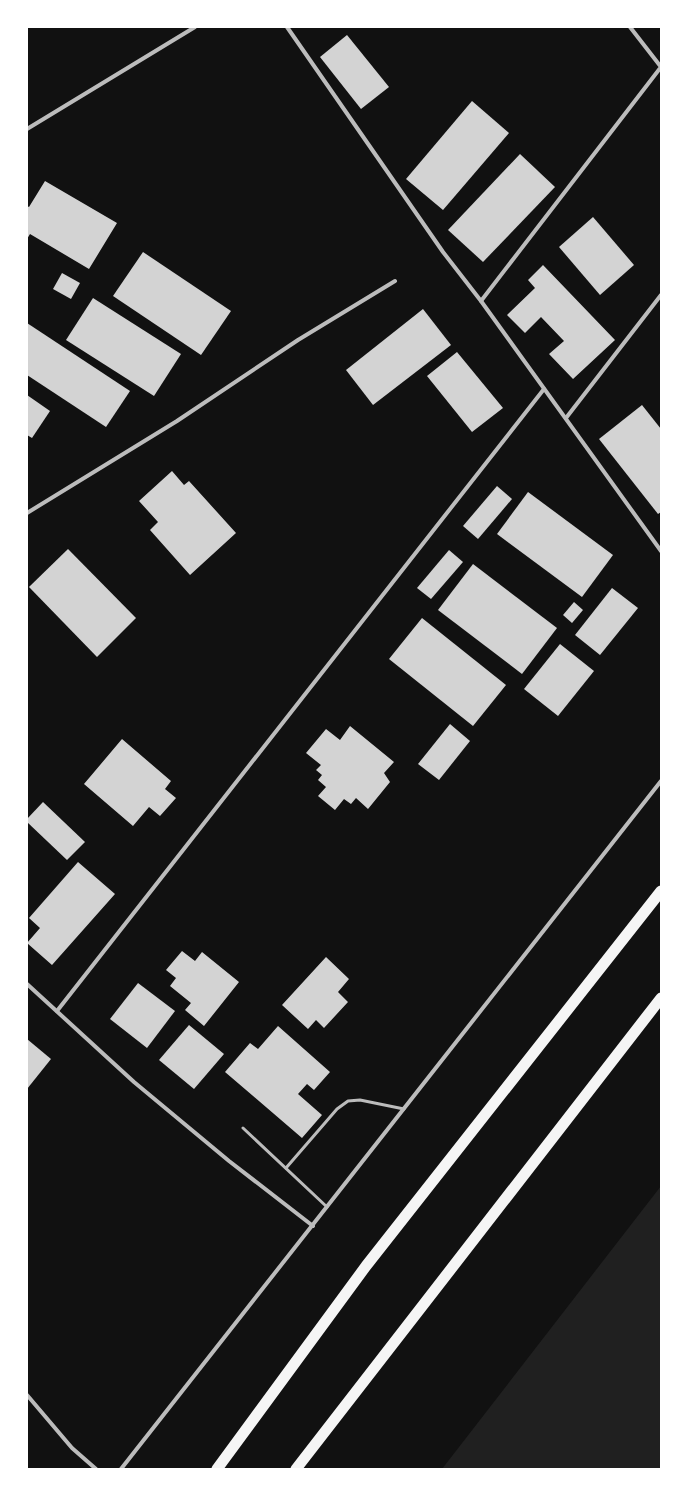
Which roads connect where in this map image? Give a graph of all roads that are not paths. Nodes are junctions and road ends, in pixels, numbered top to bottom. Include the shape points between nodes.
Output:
1 (195, 27) edge
2 (287, 27) edge
3 (630, 27) edge
4 (661, 67) edge
5 (27, 129) edge
6 (395, 281) dead end
7 (661, 295) edge
8 (481, 301) junction
9 (544, 389) junction
10 (566, 418) junction
11 (27, 513) edge
12 (661, 551) edge
13 (661, 781) edge
14 (661, 891) edge
15 (27, 984) edge
16 (661, 998) edge
17 (57, 1011) junction
18 (404, 1110) junction
19 (243, 1128) dead end
20 (286, 1168) junction
21 (327, 1207) junction
22 (313, 1226) junction
23 (27, 1395) edge
24 (96, 1469) edge
25 (121, 1469) edge
26 (217, 1469) edge
27 (296, 1469) edge

1 - 5 street
2 - 8 street via 443,252
3 - 4 street
4 - 8 street
6 - 11 street via 298,340 177,421
7 - 10 street
8 - 9 street
9 - 10 street
9 - 17 street
10 - 12 street
13 - 18 street
14 - 26 highway via 366,1266
15 - 17 street
16 - 27 highway
17 - 22 street via 146,1092
18 - 20 lane via 360,1100 348,1101 337,1109
18 - 21 street
19 - 20 lane
20 - 21 lane
21 - 22 street
22 - 25 street
23 - 24 street via 72,1448

